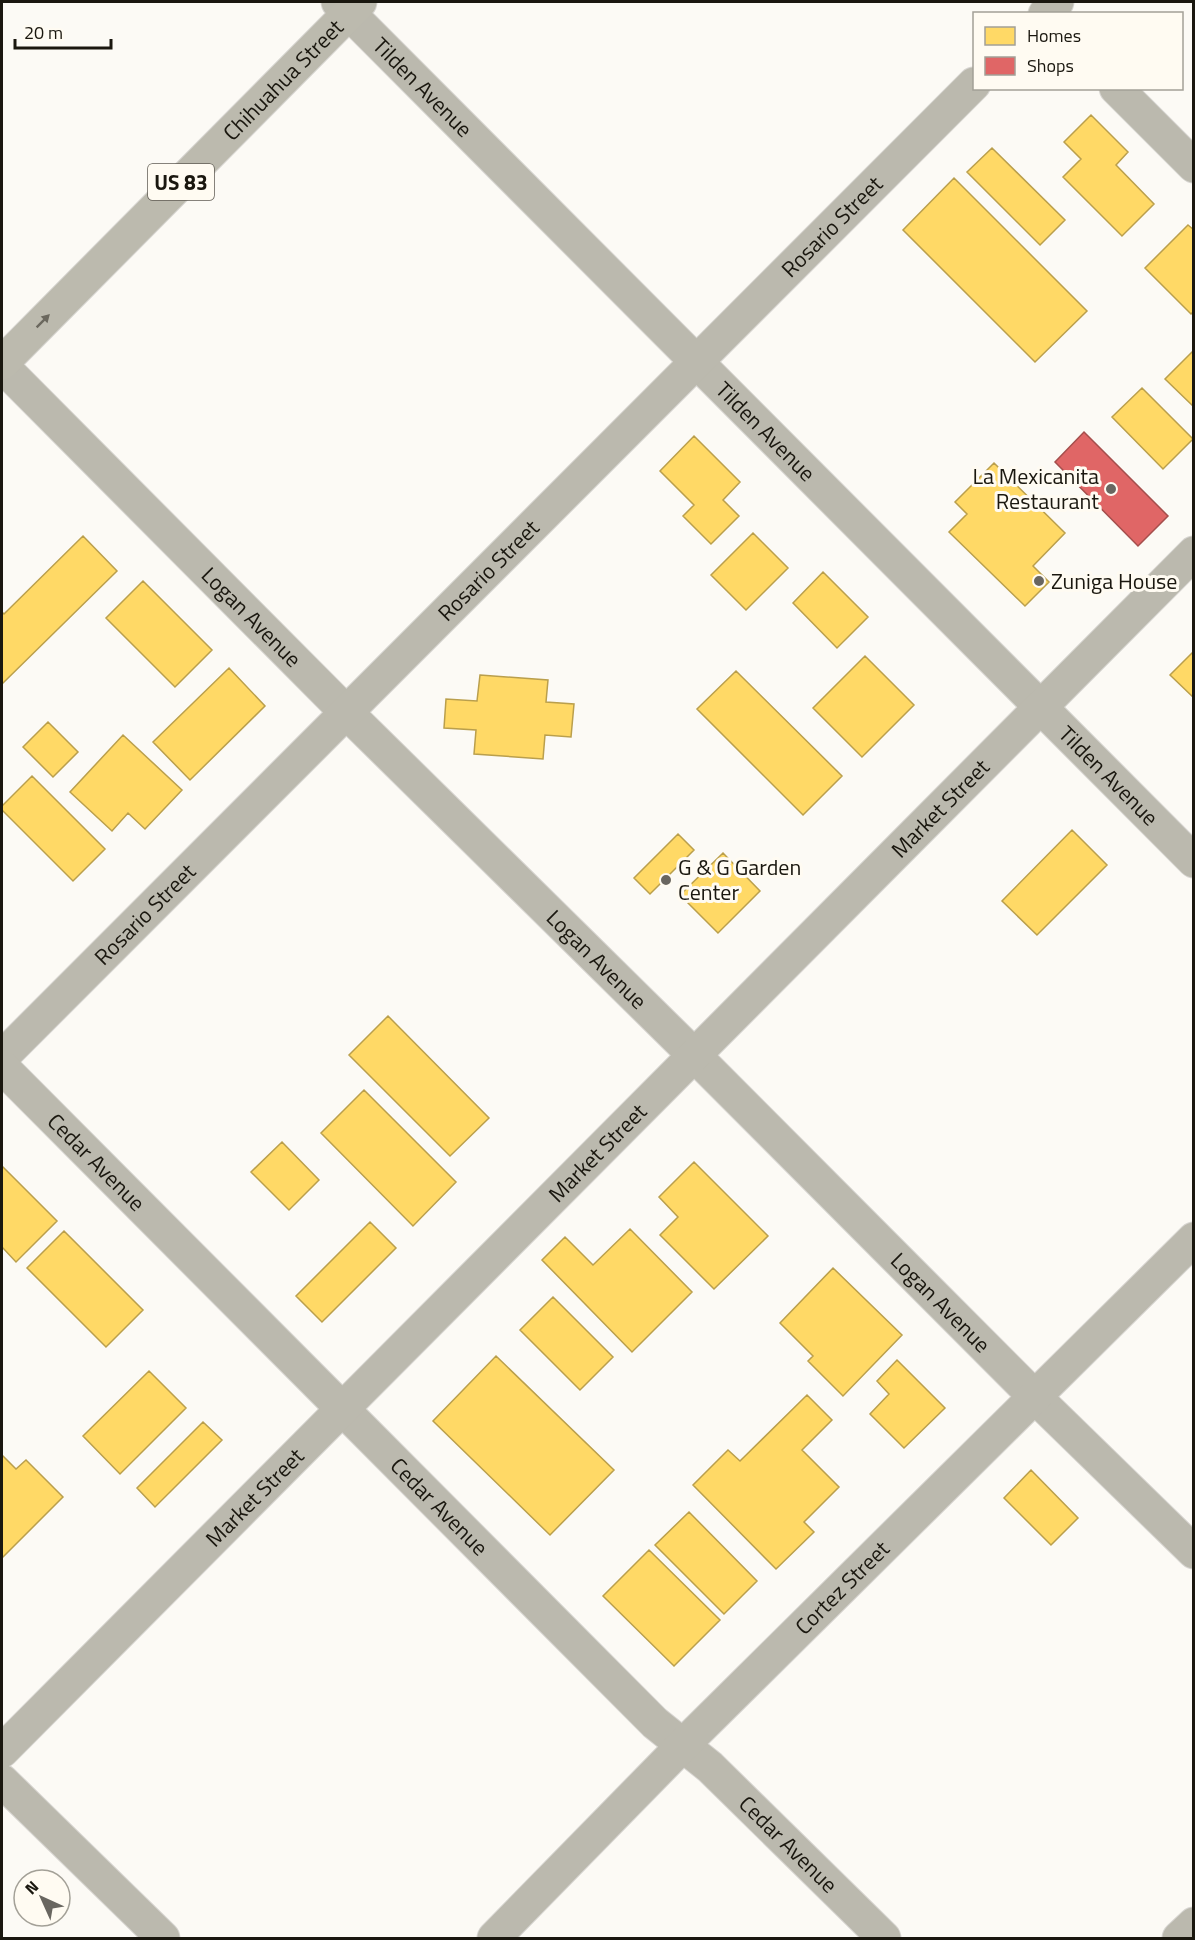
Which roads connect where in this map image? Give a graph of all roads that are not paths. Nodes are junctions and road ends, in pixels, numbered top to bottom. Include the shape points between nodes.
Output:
1 (1029, 2) edge
2 (1057, 2) edge
3 (349, 5) edge
4 (1041, 12) edge
5 (1045, 12) edge
6 (973, 86) edge
7 (1118, 90) edge
8 (1194, 166) edge
9 (696, 362) junction
10 (2, 364) edge
11 (1194, 553) edge
12 (1040, 707) junction
13 (346, 712) junction
14 (1194, 861) edge
15 (694, 1055) junction
16 (2, 1057) edge
17 (2, 1067) edge
18 (1194, 1239) edge
19 (1036, 1398) junction
20 (342, 1409) junction
21 (1194, 1552) edge
22 (683, 1745) junction
23 (2, 1751) edge
24 (2, 1781) edge
25 (1194, 1924) edge
26 (163, 1938) edge
27 (494, 1938) edge
28 (884, 1938) edge
29 (1179, 1938) edge

1 - 4 street
2 - 5 street
3 - 9 street, Tilden Avenue
10 -> 3 main road, Chihuahua Street / US 83
6 - 9 street, Rosario Street
7 - 8 street
9 - 12 street, Tilden Avenue
9 - 13 street, Rosario Street
10 - 13 street, Logan Avenue
11 - 12 street, Market Street
12 - 14 street, Tilden Avenue
12 - 15 street, Market Street
13 - 15 street, Logan Avenue
13 - 16 street, Rosario Street
15 - 19 street, Logan Avenue
15 - 20 street, Market Street
17 - 20 street, Cedar Avenue
18 - 19 street, Cortez Street
19 - 21 street, Logan Avenue
19 - 22 street, Cortez Street
20 - 22 street, Cedar Avenue via 655,1722
20 - 23 street, Market Street
22 - 27 street, Cortez Street
22 - 28 street, Cedar Avenue
24 - 26 street
25 - 29 street

